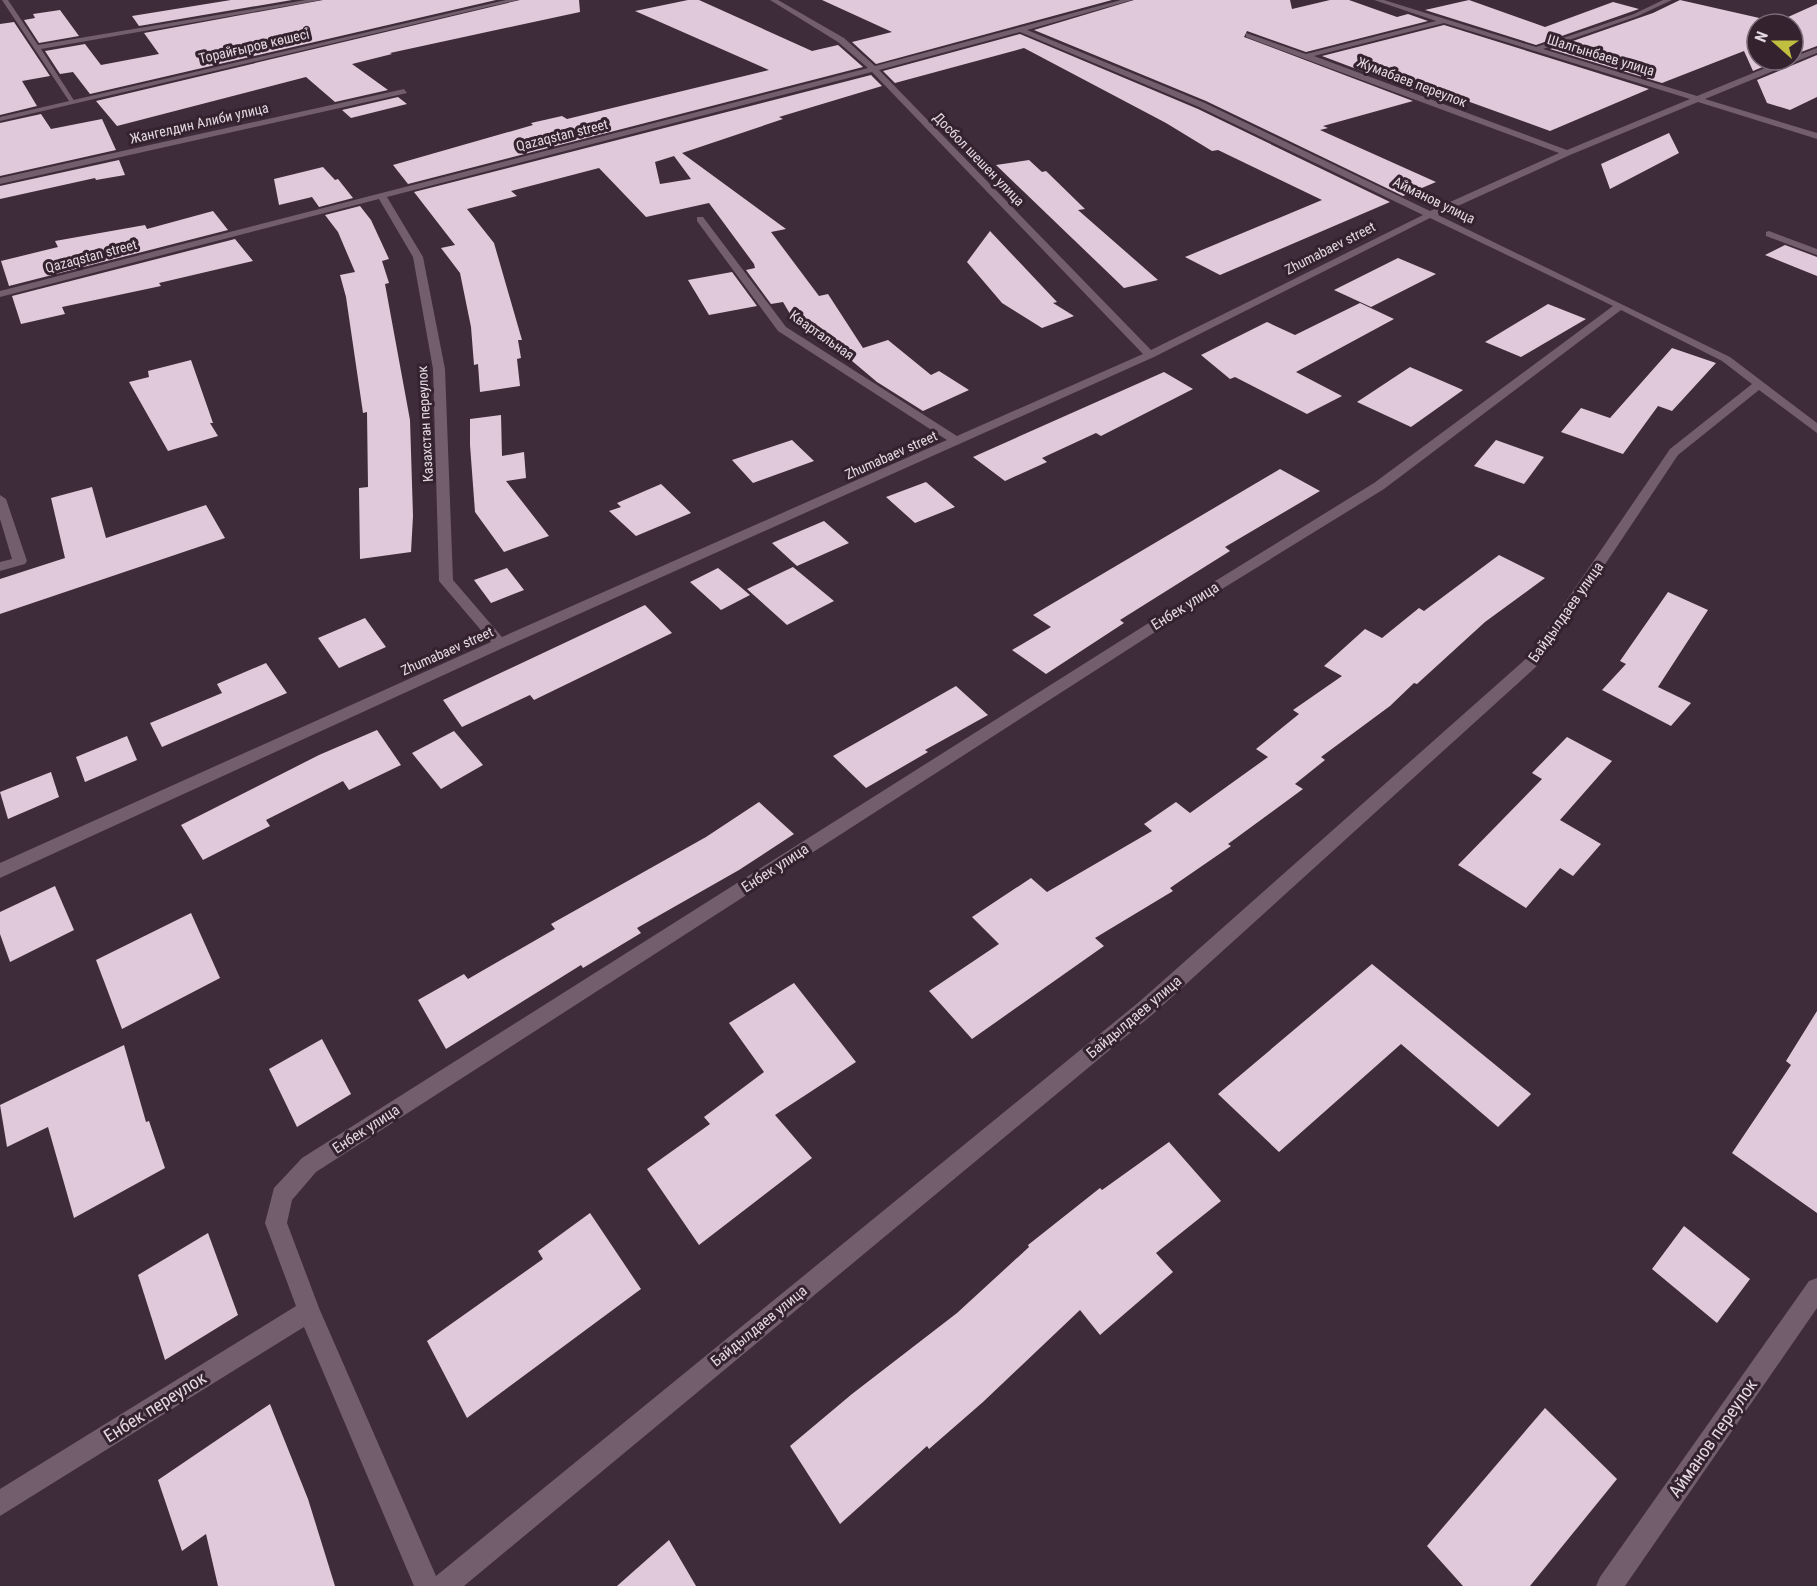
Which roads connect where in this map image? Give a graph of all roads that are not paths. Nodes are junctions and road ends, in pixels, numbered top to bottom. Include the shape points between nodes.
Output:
1 (5, 0) edge
2 (318, 0) edge
3 (515, 0) edge
4 (773, 0) edge
5 (1129, 0) edge
6 (1377, 0) edge
7 (1669, 0) edge
8 (1444, 21) junction
9 (1022, 30) junction
10 (1248, 35) dead end
11 (36, 48) junction
12 (1536, 49) junction
13 (1306, 56) junction
14 (874, 69) junction
15 (1763, 72) edge
16 (404, 91) dead end
17 (1697, 99) junction
18 (71, 102) junction
19 (0, 119) edge
20 (1817, 136) edge
21 (1567, 153) junction
22 (0, 181) edge
23 (381, 194) junction
24 (1432, 213) junction
25 (700, 219) dead end
26 (1769, 234) dead end
27 (1817, 252) edge
28 (0, 294) edge
29 (1620, 306) junction
30 (1150, 356) junction
31 (1758, 385) junction
32 (1817, 429) edge
33 (958, 442) junction
34 (0, 499) edge
35 (0, 567) edge
36 (500, 644) junction
37 (0, 871) edge
38 (1817, 1289) edge
39 (309, 1311) junction
40 (0, 1503) edge
41 (427, 1586) edge
42 (444, 1586) edge
43 (1609, 1586) edge

1 - 11 street
2 - 11 street
3 - 18 street, Торайғыров көшесі
4 - 14 street, Досбол шешен улица via 841,40
5 - 9 street, Qazaqstan street
6 - 8 street, Шалгынбаев улица
7 - 12 street
8 - 12 street, Шалгынбаев улица
8 - 13 street
9 - 14 street, Qazaqstan street
9 - 24 street, Айманов улица via 1202,105
10 - 13 street, Жумабаев переулок
11 - 18 street
12 - 17 street, Шалгынбаев улица
13 - 21 street, Жумабаев переулок
14 - 23 street, Qazaqstan street
14 - 30 street, Досбол шешен улица
15 - 17 street, Zhumabaev street
16 - 22 street, Жангелдин Алиби улица
17 - 20 street, Шалгынбаев улица
17 - 21 street, Zhumabaev street
18 - 19 street, Торайғыров көшесі
21 - 24 street, Zhumabaev street
23 - 28 street, Qazaqstan street
23 - 36 street, Казахстан переулок via 418,257 439,369 446,581
24 - 29 street, Айманов улица
24 - 30 street, Zhumabaev street
25 - 33 street, Квартальная via 782,329
26 - 27 street
29 - 31 street, Айманов улица via 1726,359
29 - 39 street, Енбек улица via 1379,486 309,1165 282,1195 276,1223
30 - 33 street, Zhumabaev street
31 - 32 street, Айманов улица
31 - 42 street, Байдылдаев улица via 1674,452 1533,661 1146,1008
33 - 36 street, Zhumabaev street
34 - 35 street via 20,561
36 - 37 street, Zhumabaev street
38 - 43 street, Айманов переулок
39 - 40 street, Енбек переулок
39 - 41 street, Енбек улица

